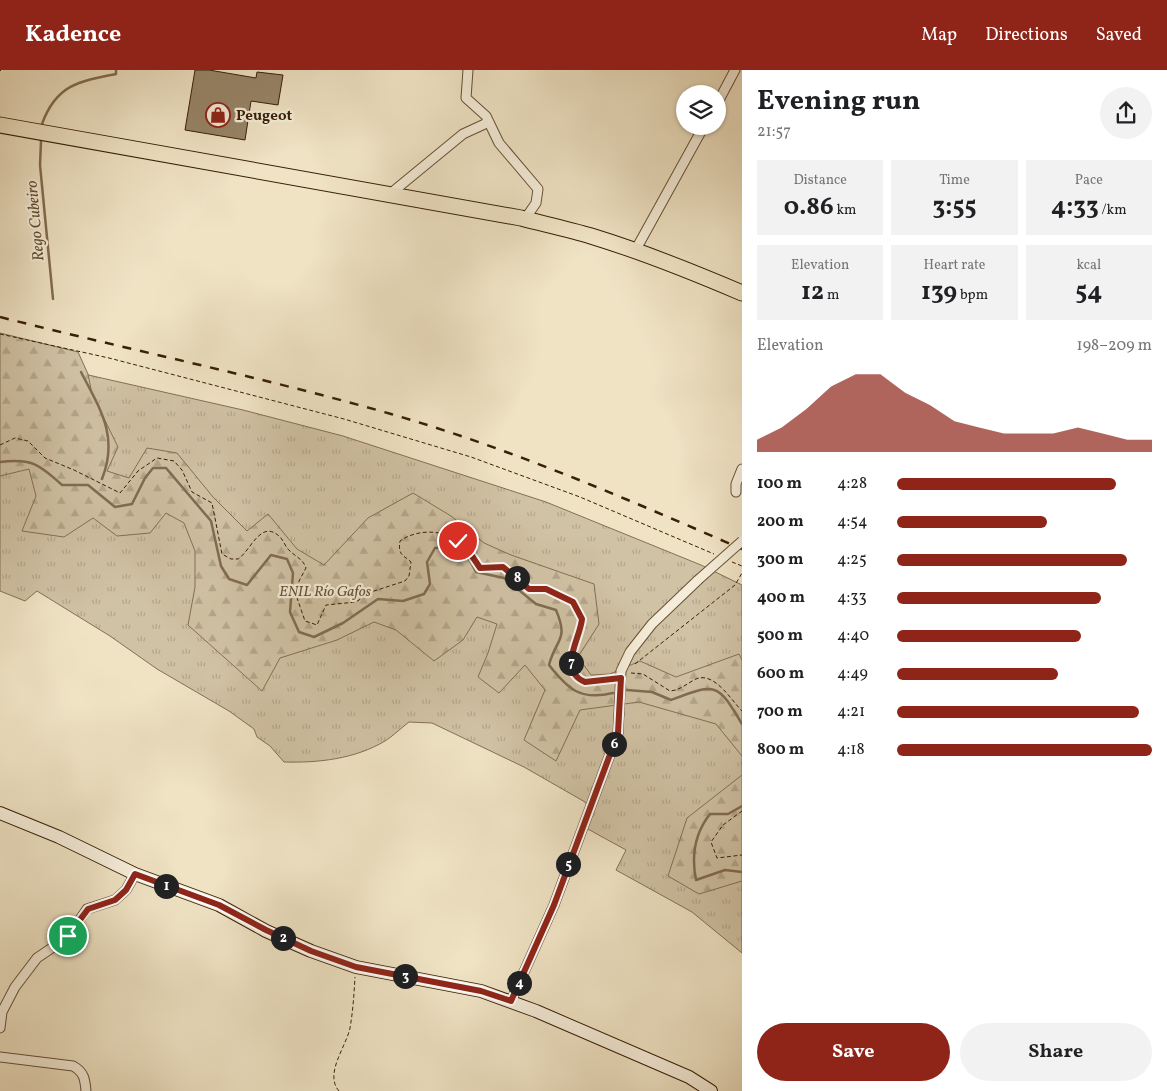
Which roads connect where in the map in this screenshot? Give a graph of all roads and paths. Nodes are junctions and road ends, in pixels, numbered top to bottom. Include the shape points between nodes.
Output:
1 (468, 70) edge
2 (735, 70) edge
3 (726, 87) edge
4 (489, 122) junction
5 (0, 125) edge
6 (699, 135) edge
7 (390, 194) junction
8 (525, 219) junction
9 (635, 250) junction
10 (742, 293) edge
11 (0, 334) edge
12 (0, 445) edge
13 (742, 469) edge
14 (736, 492) dead end
15 (742, 541) edge
16 (716, 555) dead end
17 (724, 558) dead end
18 (742, 566) edge
19 (742, 573) edge
20 (621, 675) junction
21 (742, 711) edge
22 (742, 811) edge
23 (0, 813) edge
24 (742, 855) edge
25 (135, 874) junction
26 (356, 967) junction
27 (511, 1001) junction
28 (0, 1028) edge
29 (0, 1057) edge
30 (86, 1091) edge
31 (339, 1091) edge
32 (711, 1091) edge

1 - 4 street via 466,98
2 - 3 street
4 - 7 street via 463,134
4 - 8 street via 499,143 538,189 536,203
5 - 7 highway
6 - 9 street
7 - 8 highway
8 - 9 highway
9 - 10 highway
11 - 16 path via 109,358 344,418 580,497
12 - 20 path via 15,438 28,441 45,458 120,493 138,471 157,458 174,461 192,492 212,503 222,554 238,559 256,537 268,532 277,535 302,561 306,568 299,581 296,599 305,621 316,625 326,605 356,602 371,592 405,581 412,567 411,562 398,551 400,541 412,535 439,532 464,545 480,568 503,567 529,589 546,589 573,602 582,619 573,648 572,673 585,682
13 - 14 street
15 - 20 street, bridge via 652,624 630,652
17 - 18 path
19 - 20 path via 735,585
20 - 21 path via 638,672 670,690 681,689 703,677 717,683
20 - 27 street via 618,733 554,905
22 - 24 path via 723,825 711,842 717,858
23 - 25 street
25 - 26 street via 219,905 311,951
25 - 28 street via 126,890 115,900 88,909 68,936 37,958 2,1012
26 - 27 street via 481,991
26 - 31 path via 349,1031 336,1066 334,1083
27 - 32 street via 689,1077
29 - 30 street via 73,1066 85,1077

